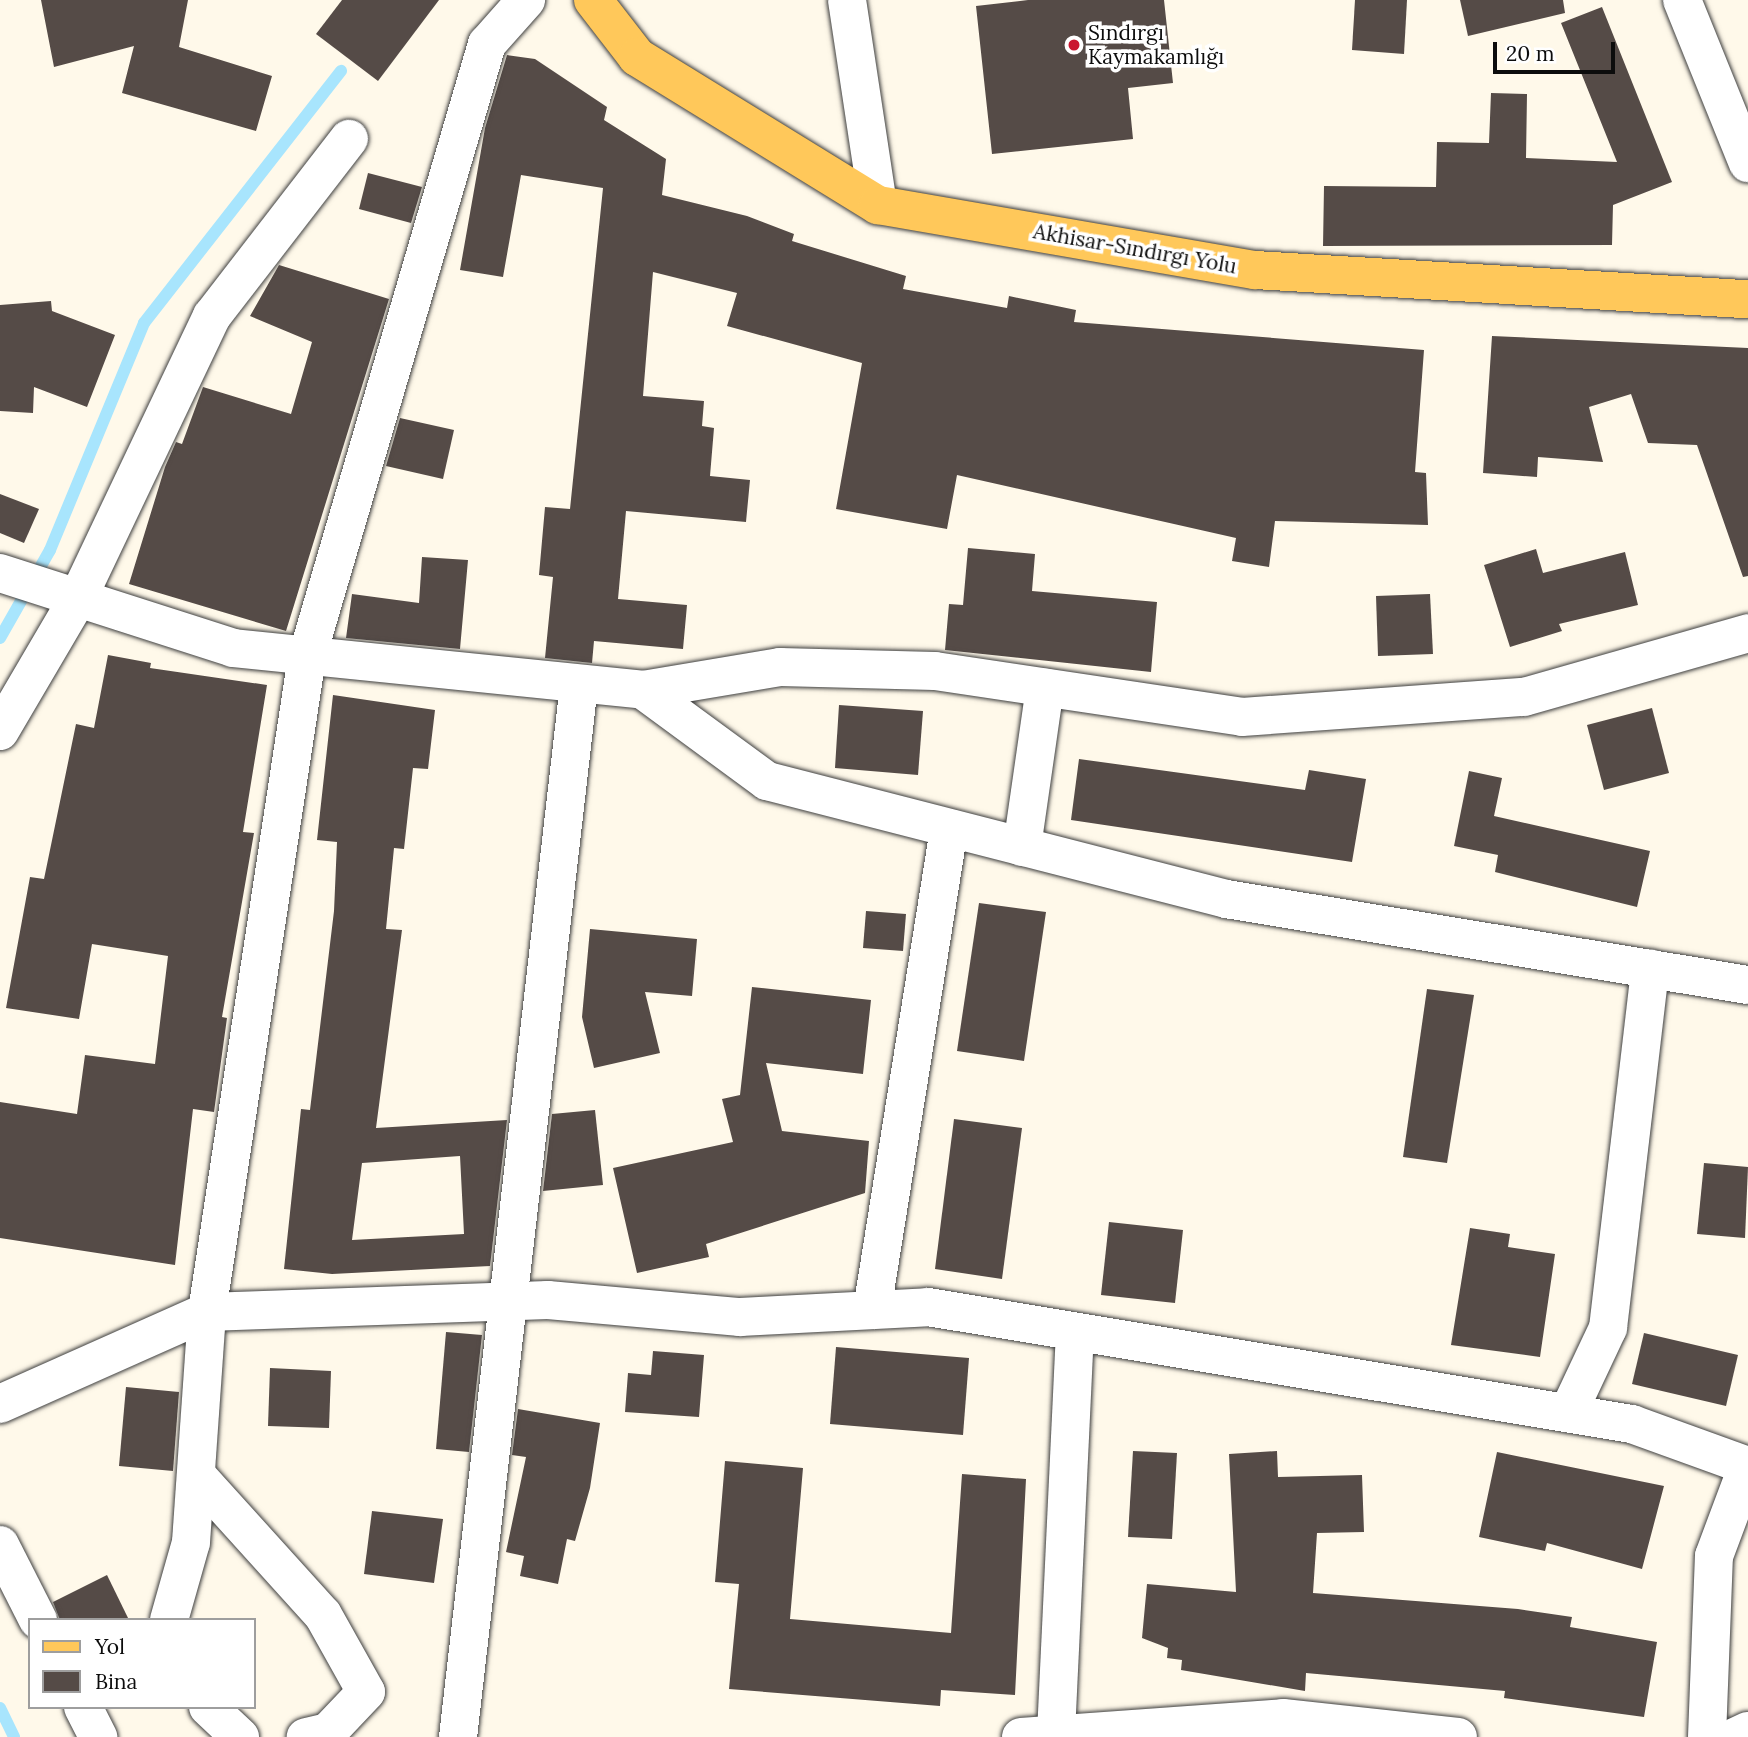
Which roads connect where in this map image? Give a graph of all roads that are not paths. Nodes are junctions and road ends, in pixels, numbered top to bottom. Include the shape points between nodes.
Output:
1 (526, 0) edge
2 (593, 0) edge
3 (847, 0) edge
4 (1682, 0) edge
5 (349, 139) dead end
6 (1748, 163) edge
7 (878, 205) junction
8 (1748, 299) edge
9 (0, 573) edge
10 (73, 596) junction
11 (1748, 633) edge
12 (307, 657) junction
13 (579, 685) junction
14 (1045, 688) junction
15 (643, 690) junction
16 (0, 731) edge
17 (950, 828) junction
18 (1022, 847) junction
19 (1650, 968) junction
20 (1748, 985) edge
21 (511, 1301) junction
22 (872, 1310) junction
23 (207, 1312) junction
24 (1075, 1332) junction
25 (0, 1404) edge
26 (1569, 1413) junction
27 (1748, 1466) edge
28 (200, 1479) junction
29 (0, 1545) edge
30 (37, 1618) edge
31 (170, 1618) edge
32 (84, 1709) edge
33 (210, 1709) edge
34 (1748, 1731) edge
35 (1039, 1736) edge
36 (98, 1737) edge
37 (240, 1737) edge
38 (306, 1737) edge
39 (458, 1737) edge
40 (1458, 1737) edge
41 (1707, 1737) edge
42 (1735, 1737) edge

1 - 12 street via 487,44
2 - 7 main road, Akhisar-Sındırgı Yolu via 637,57
3 - 7 street
4 - 6 street
5 - 10 street via 212,316
7 - 8 main road, Akhisar-Sındırgı Yolu via 1255,270
9 - 10 street
10 - 12 street via 233,648
10 - 16 street
11 - 14 street via 1497,699 1242,717
12 - 13 street
12 - 23 street
13 - 15 street
13 - 21 street
14 - 15 street via 935,671 780,667
14 - 18 street
15 - 17 street via 767,781
17 - 18 street
17 - 22 street
18 - 19 street via 1226,899
19 - 20 street
19 - 26 street via 1608,1328
21 - 22 street via 740,1317
21 - 23 street
21 - 39 street
22 - 24 street via 928,1307
23 - 25 street
23 - 28 street
24 - 26 street
24 - 35 street
26 - 27 street via 1632,1424
27 - 41 street via 1714,1556
28 - 31 street via 191,1542
28 - 38 street via 323,1615 366,1692 328,1732
29 - 30 street
32 - 36 street
33 - 37 street
34 - 42 street
35 - 40 street via 1283,1718

